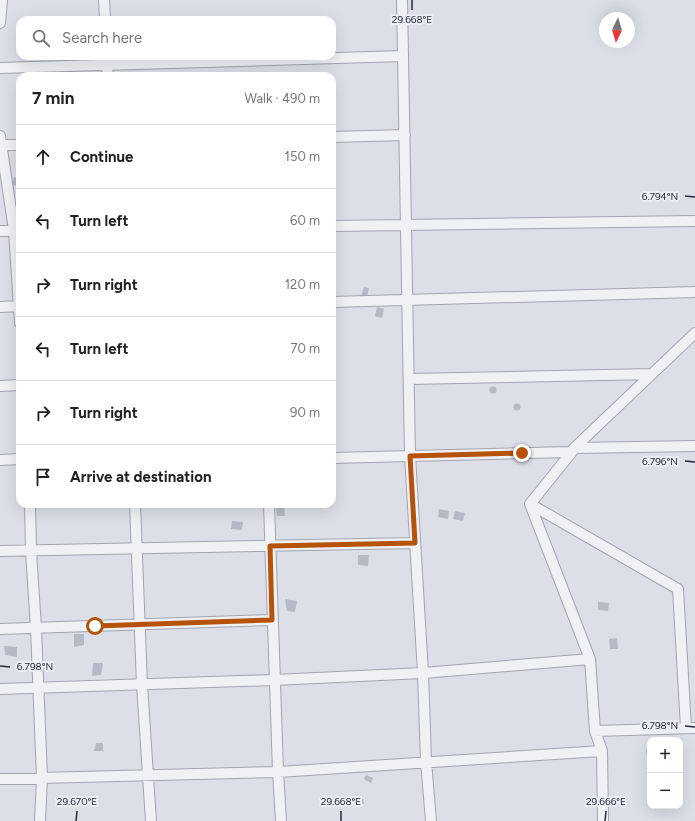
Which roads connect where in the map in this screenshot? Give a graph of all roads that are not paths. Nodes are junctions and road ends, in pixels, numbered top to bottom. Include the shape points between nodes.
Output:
1 (2, 0) edge
2 (104, 0) edge
3 (402, 0) edge
4 (105, 16) edge
5 (0, 23) edge
6 (403, 56) junction
7 (336, 57) edge
8 (166, 60) edge
9 (107, 61) edge
10 (0, 68) edge
11 (108, 72) edge
12 (405, 135) junction
13 (0, 136) edge
14 (336, 137) edge
15 (0, 145) edge
16 (16, 145) edge
17 (695, 221) edge
18 (406, 224) junction
19 (16, 225) edge
20 (336, 226) edge
21 (16, 230) edge
22 (0, 231) edge
23 (695, 292) edge
24 (407, 300) junction
25 (336, 302) edge
26 (16, 306) edge
27 (0, 307) edge
28 (695, 333) edge
29 (652, 374) junction
30 (409, 379) junction
31 (16, 385) edge
32 (0, 386) edge
33 (695, 446) edge
34 (575, 448) junction
35 (410, 456) junction
36 (336, 458) edge
37 (16, 459) edge
38 (0, 460) edge
39 (530, 504) junction
40 (30, 508) edge
41 (135, 508) edge
42 (269, 508) edge
43 (415, 543) junction
44 (270, 546) junction
45 (136, 548) junction
46 (0, 551) edge
47 (31, 551) junction
48 (272, 620) junction
49 (140, 625) junction
50 (36, 628) junction
51 (0, 629) edge
52 (590, 659) junction
53 (423, 673) junction
54 (274, 680) junction
55 (142, 685) junction
56 (0, 689) edge
57 (38, 689) junction
58 (690, 728) edge
59 (595, 730) junction
60 (602, 751) junction
61 (426, 761) junction
62 (278, 772) junction
63 (148, 775) junction
64 (42, 778) junction
65 (0, 779) edge
66 (40, 821) edge
67 (151, 821) edge
68 (281, 821) edge
69 (430, 821) edge
70 (604, 821) edge

1 - 5 street
2 - 4 street
3 - 6 street
6 - 7 street
6 - 12 street
8 - 9 street
9 - 10 street
9 - 11 street
12 - 14 street
12 - 18 street
13 - 15 street
15 - 16 street
15 - 19 street
17 - 18 street
18 - 20 street
18 - 24 street
21 - 22 street
23 - 24 street
24 - 25 street
24 - 30 street
26 - 27 street
28 - 29 street
29 - 30 street
29 - 34 street
30 - 35 street
31 - 32 street
33 - 34 street
34 - 35 street via 570,452
34 - 39 street
35 - 36 street
35 - 43 street
37 - 38 street
39 - 52 street
39 - 58 street via 678,589
40 - 47 street
41 - 45 street
42 - 44 street
43 - 44 street
43 - 53 street
44 - 45 street
44 - 48 street
45 - 47 street
45 - 49 street
46 - 47 street
47 - 50 street
48 - 49 street
48 - 54 street
49 - 50 street
49 - 55 street
50 - 51 street
50 - 57 street
52 - 53 street
52 - 59 street
53 - 54 street
53 - 61 street
54 - 55 street
54 - 62 street
55 - 57 street
55 - 63 street
56 - 57 street
57 - 64 street
58 - 59 street
59 - 60 street
60 - 61 street
60 - 70 street
61 - 62 street
61 - 69 street
62 - 63 street
62 - 68 street
63 - 64 street
63 - 67 street
64 - 65 street
64 - 66 street

